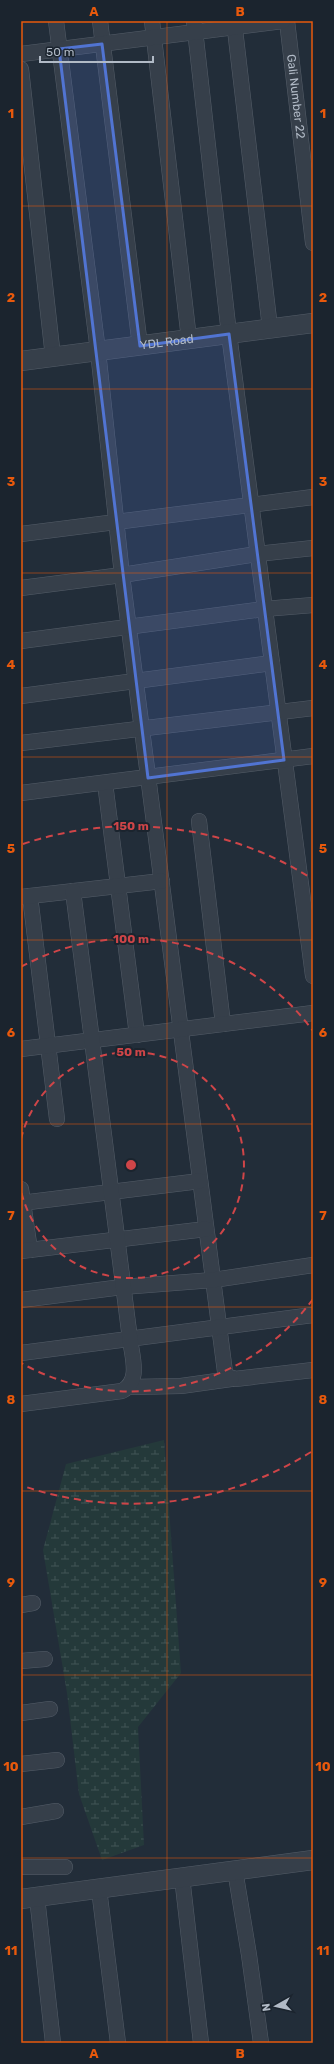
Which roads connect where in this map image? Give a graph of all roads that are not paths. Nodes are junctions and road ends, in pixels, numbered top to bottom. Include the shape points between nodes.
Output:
1 (56, 21) edge
2 (100, 21) edge
3 (152, 21) edge
4 (283, 21) edge
5 (287, 21) edge
6 (234, 24) edge
7 (195, 26) edge
8 (154, 37) junction
9 (102, 44) junction
10 (59, 49) junction
11 (21, 54) edge
12 (21, 69) edge
13 (313, 243) edge
14 (313, 323) edge
15 (270, 328) junction
16 (229, 334) junction
17 (190, 339) junction
18 (140, 346) junction
19 (98, 351) junction
20 (53, 357) junction
21 (21, 361) edge
22 (313, 497) edge
23 (251, 506) junction
24 (116, 522) junction
25 (21, 534) edge
26 (313, 548) edge
27 (257, 554) junction
28 (122, 575) junction
29 (21, 588) edge
30 (313, 605) edge
31 (264, 609) junction
32 (129, 627) junction
33 (21, 640) edge
34 (272, 663) junction
35 (136, 681) junction
36 (21, 696) edge
37 (313, 708) edge
38 (278, 712) junction
39 (142, 727) junction
40 (21, 743) edge
41 (313, 756) edge
42 (284, 760) junction
43 (148, 778) junction
44 (105, 783) junction
45 (21, 793) edge
46 (199, 821) dead end
47 (162, 881) junction
48 (119, 886) junction
49 (73, 891) junction
50 (26, 897) edge
51 (308, 903) edge
52 (313, 976) edge
53 (313, 1013) edge
54 (223, 1024) junction
55 (181, 1030) junction
56 (137, 1035) junction
57 (93, 1041) junction
58 (48, 1046) junction
59 (21, 1049) edge
60 (57, 1120) dead end
61 (200, 1181) junction
62 (112, 1192) junction
63 (22, 1199) edge
64 (206, 1229) junction
65 (117, 1239) junction
66 (25, 1251) edge
67 (313, 1265) edge
68 (213, 1280) junction
69 (122, 1287) junction
70 (21, 1300) edge
71 (313, 1315) edge
72 (219, 1328) junction
73 (130, 1339) junction
74 (21, 1353) edge
75 (313, 1370) edge
76 (231, 1379) junction
77 (130, 1387) junction
78 (21, 1404) edge
79 (46, 1659) dead end
80 (21, 1662) edge
81 (50, 1709) dead end
82 (21, 1713) edge
83 (57, 1760) dead end
84 (21, 1764) edge
85 (56, 1811) dead end
86 (21, 1817) edge
87 (313, 1864) edge
88 (21, 1867) edge
89 (66, 1867) dead end
90 (235, 1870) junction
91 (182, 1878) junction
92 (98, 1889) junction
93 (29, 1898) edge
94 (53, 2043) edge
95 (118, 2043) edge
96 (202, 2043) edge
97 (261, 2043) edge

1 - 10 street
2 - 9 street
3 - 8 street
4 - 6 street
5 - 13 street, Gali Number 22
6 - 7 street
6 - 15 street
7 - 8 street
7 - 16 street
8 - 9 street
8 - 17 street
9 - 10 street
9 - 18 street
10 - 11 street
10 - 19 street
12 - 20 street
14 - 15 street, YDL Road
15 - 16 street, YDL Road
16 - 17 street, YDL Road
16 - 23 street
17 - 18 street, YDL Road
18 - 19 street, YDL Road
19 - 20 street, YDL Road
19 - 24 street
20 - 21 street, YDL Road
22 - 23 street
23 - 24 street
23 - 27 street
24 - 25 street
24 - 28 street
26 - 27 street
27 - 28 street
27 - 31 street
28 - 29 street
28 - 32 street
30 - 31 street
31 - 32 street
31 - 34 street
32 - 33 street
32 - 35 street
34 - 35 street
34 - 38 street
35 - 36 street
35 - 39 street
37 - 38 street
38 - 39 street
38 - 42 street
39 - 40 street
39 - 43 street
41 - 42 street
42 - 43 street
42 - 51 street
43 - 44 street
43 - 47 street
44 - 45 street
44 - 48 street
46 - 54 street
47 - 48 street
47 - 55 street
48 - 49 street
48 - 56 street
49 - 50 street
49 - 57 street
50 - 58 street
51 - 52 street
53 - 54 street
54 - 55 street
55 - 56 street
55 - 61 street
56 - 57 street
57 - 58 street
57 - 62 street
58 - 59 street
58 - 60 street
61 - 62 street
61 - 64 street
62 - 63 street
62 - 65 street
63 - 66 street
64 - 65 street
64 - 68 street
65 - 66 street
65 - 69 street
67 - 68 street
68 - 69 street
68 - 72 street
69 - 70 street
69 - 73 street
71 - 72 street
72 - 73 street
72 - 76 street via 225,1372
73 - 74 street
73 - 77 street via 134,1371
75 - 76 street via 277,1376
76 - 77 street via 181,1386
77 - 78 street via 122,1391
79 - 80 street
81 - 82 street
83 - 84 street
85 - 86 street
87 - 90 street
88 - 89 street
90 - 91 street
90 - 97 street
91 - 92 street
91 - 96 street
92 - 93 street
92 - 95 street
93 - 94 street

